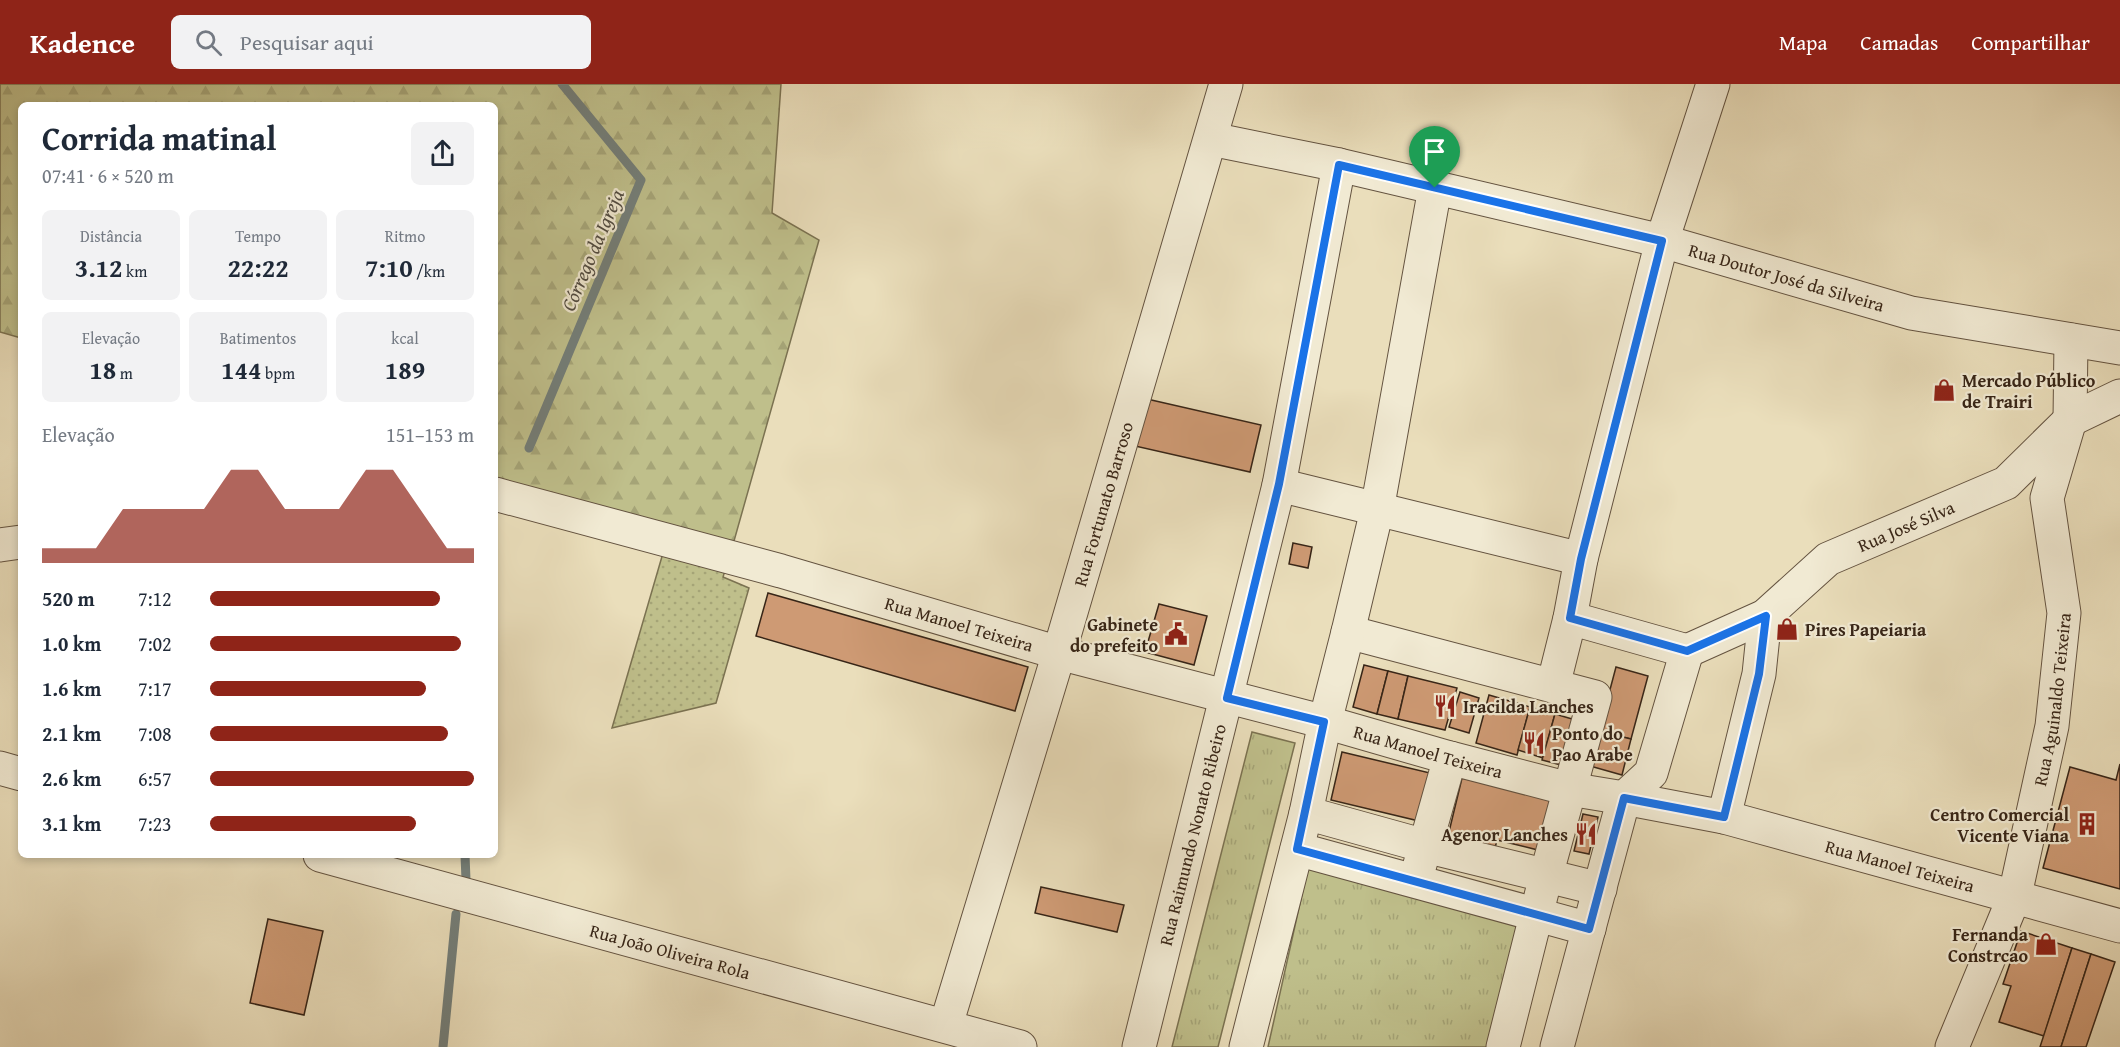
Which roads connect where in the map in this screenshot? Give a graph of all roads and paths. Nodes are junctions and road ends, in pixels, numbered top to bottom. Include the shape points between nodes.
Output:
1 (1226, 84) edge
2 (1713, 84) edge
3 (1212, 139) junction
4 (1339, 165) junction
5 (1435, 188) junction
6 (1662, 241) junction
7 (2071, 340) junction
8 (2120, 348) edge
9 (2120, 396) edge
10 (2070, 420) junction
11 (1279, 484) junction
12 (498, 495) edge
13 (1377, 510) junction
14 (18, 542) edge
15 (0, 545) edge
16 (1581, 559) junction
17 (1766, 616) junction
18 (1570, 618) junction
19 (1348, 632) junction
20 (1687, 651) junction
21 (1059, 653) junction
22 (1553, 686) junction
23 (1227, 698) junction
24 (1324, 722) junction
25 (1450, 758) junction
26 (0, 768) edge
27 (18, 773) edge
28 (1569, 789) junction
29 (1624, 798) junction
30 (1306, 813) junction
31 (1724, 817) junction
32 (1425, 846) junction
33 (1297, 849) junction
34 (331, 858) edge
35 (1546, 876) junction
36 (1415, 881) junction
37 (1600, 889) junction
38 (2015, 896) junction
39 (1537, 914) junction
40 (2120, 926) edge
41 (1589, 929) junction
42 (946, 1025) junction
43 (1020, 1047) edge
44 (1139, 1047) edge
45 (1246, 1047) edge
46 (1503, 1047) edge
47 (1557, 1047) edge
48 (1952, 1047) edge

1 - 3 street, Rua Fortunato Barroso
2 - 6 street
3 - 4 street, Rua Doutor José da Silveira
3 - 21 street, Rua Fortunato Barroso
4 - 5 street, Rua Doutor José da Silveira
4 - 11 street, Rua Raimundo Nonato Ribeiro
5 - 6 street, Rua Doutor José da Silveira
5 - 13 street
6 - 7 street, Rua Doutor José da Silveira via 1911,313
6 - 16 street
7 - 8 street, Rua Doutor José da Silveira
7 - 10 street, Rua Aguinaldo Teixeira
9 - 10 street, Rua José Silva
10 - 17 street, Rua José Silva via 2006,483 1828,559
10 - 38 street, Rua Aguinaldo Teixeira via 2047,498 2064,613 2053,714
11 - 13 street
11 - 23 street, Rua Raimundo Nonato Ribeiro
12 - 21 street, Rua Manoel Teixeira via 781,571
13 - 16 street
13 - 19 street
14 - 15 street
16 - 18 street
17 - 20 street, Rua José Silva
17 - 31 street via 1759,674
18 - 20 street
18 - 22 street
19 - 22 street
19 - 24 street
20 - 29 street via 1651,772
21 - 23 street, Rua Manoel Teixeira
21 - 42 street, Rua Fortunato Barroso
22 - 28 street via 1595,697
23 - 24 street, Rua Manoel Teixeira
23 - 44 street, Rua Raimundo Nonato Ribeiro
24 - 25 street, Rua Manoel Teixeira
24 - 30 street
25 - 28 street, Rua Manoel Teixeira
25 - 32 street
26 - 27 street
28 - 29 street, Rua Manoel Teixeira
28 - 35 street
29 - 31 street, Rua Manoel Teixeira
29 - 37 street
30 - 32 street
30 - 33 street
31 - 38 street, Rua Manoel Teixeira
32 - 35 street
32 - 36 street
33 - 36 street
33 - 45 street
34 - 42 street, Rua João Oliveira Rola
35 - 37 street
35 - 39 street
36 - 39 street
37 - 41 street
38 - 40 street, Rua Manoel Teixeira
38 - 48 street, Rua Aguinaldo Teixeira
39 - 41 street
39 - 46 street
41 - 47 street
42 - 43 street, Rua João Oliveira Rola

